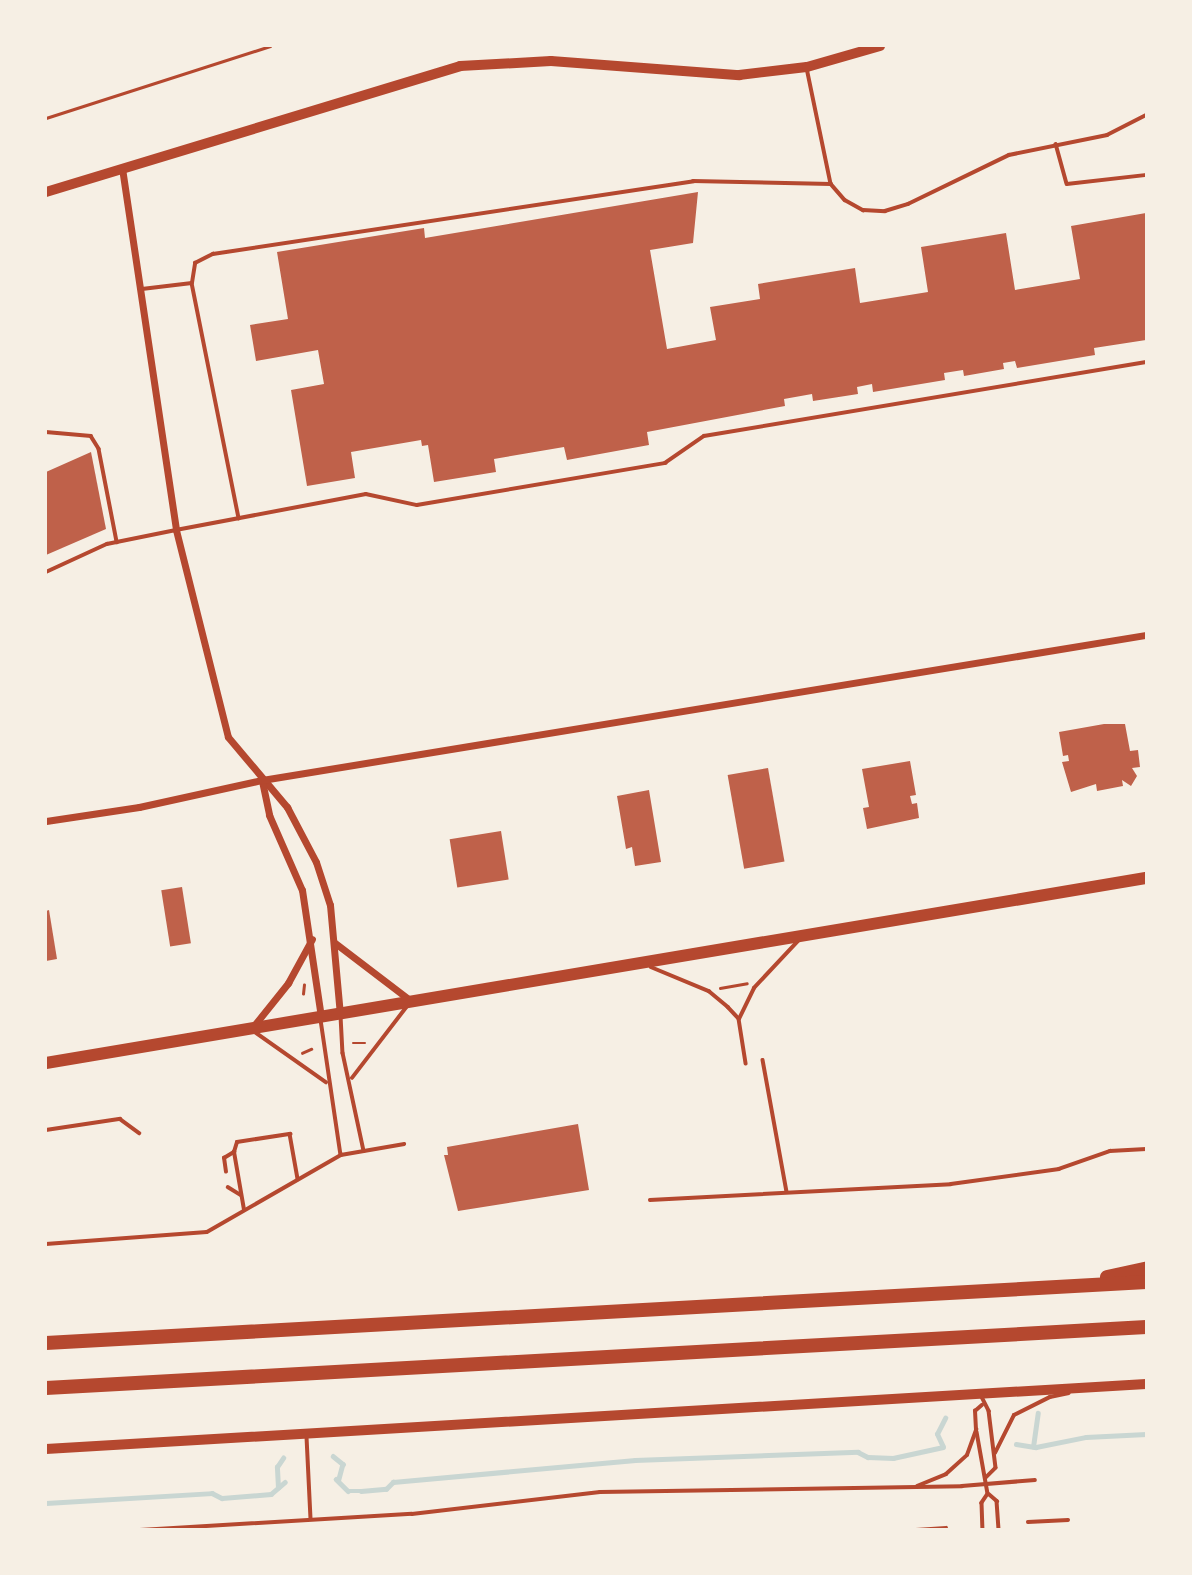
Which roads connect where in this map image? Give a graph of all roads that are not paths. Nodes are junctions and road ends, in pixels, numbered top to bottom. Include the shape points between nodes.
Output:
1 (880, 46) edge
2 (807, 67) junction
3 (1146, 115) edge
4 (1056, 144) junction
5 (121, 168) junction
6 (1146, 174) edge
7 (831, 184) junction
8 (46, 192) edge
9 (192, 283) junction
10 (142, 289) junction
11 (1146, 362) edge
12 (46, 432) edge
13 (239, 518) junction
14 (176, 530) junction
15 (117, 542) junction
16 (46, 572) edge
17 (1146, 635) edge
18 (262, 780) junction
19 (46, 821) edge
20 (1146, 878) edge
21 (803, 936) junction
22 (312, 939) junction
23 (335, 943) junction
24 (639, 962) junction
25 (411, 1002) junction
26 (340, 1014) junction
27 (321, 1017) junction
28 (738, 1019) junction
29 (251, 1029) junction
30 (763, 1060) dead end
31 (46, 1063) edge
32 (746, 1063) dead end
33 (352, 1078) junction
34 (327, 1083) junction
35 (46, 1130) edge
36 (139, 1133) dead end
37 (404, 1144) dead end
38 (1146, 1149) edge
39 (364, 1151) junction
40 (234, 1152) junction
41 (341, 1156) junction
42 (226, 1172) dead end
43 (298, 1179) junction
44 (228, 1187) dead end
45 (787, 1192) junction
46 (241, 1196) junction
47 (650, 1200) dead end
48 (244, 1210) junction
49 (46, 1244) edge
50 (1146, 1269) edge
51 (1146, 1282) edge
52 (1062, 1287) junction
53 (1146, 1327) edge
54 (46, 1343) edge
55 (1146, 1384) edge
56 (1100, 1386) junction
57 (46, 1388) edge
58 (981, 1393) junction
59 (982, 1405) junction
60 (976, 1430) junction
61 (307, 1431) junction
62 (46, 1449) edge
63 (995, 1453) junction
64 (987, 1477) junction
65 (1035, 1480) dead end
66 (988, 1484) junction
67 (915, 1487) junction
68 (988, 1494) junction
69 (311, 1518) junction
70 (1068, 1520) dead end
71 (1028, 1522) dead end
72 (947, 1528) dead end
73 (140, 1530) edge
74 (916, 1530) edge
75 (983, 1530) edge
76 (999, 1530) edge

1 - 2 street
2 - 5 street via 717,75 540,61 460,66
2 - 7 lane
3 - 4 lane via 1107,135
4 - 6 lane via 1068,184
4 - 7 lane via 1009,155 885,211 863,210 845,200
5 - 8 street
5 - 10 street
7 - 9 lane via 750,186 693,181 213,254 195,263
9 - 10 lane
9 - 13 lane
10 - 14 street
11 - 13 lane via 704,436 665,463 629,470 417,505 366,494
12 - 15 lane via 91,436 99,449
13 - 14 lane
14 - 15 lane
14 - 18 street via 228,737
15 - 16 lane
17 - 18 street
18 - 19 street via 139,807
18 - 22 street via 269,815 302,890
18 - 23 street via 287,807 316,862
20 - 21 main road
21 - 24 main road
21 - 28 lane via 754,988
22 - 27 street
22 - 29 street via 288,983
23 - 25 street
23 - 26 street
24 - 25 main road
24 - 28 lane via 709,991
25 - 26 main road
25 - 33 lane
26 - 27 main road
26 - 33 lane via 343,1053
27 - 29 main road
27 - 34 lane
28 - 32 lane
29 - 31 main road
29 - 34 lane
30 - 45 lane
33 - 39 lane
34 - 41 lane
35 - 36 lane via 120,1119
37 - 39 lane
38 - 45 lane via 1110,1151 1059,1169 951,1184
39 - 41 lane
40 - 42 lane via 224,1158
40 - 43 lane via 237,1142 290,1134
40 - 46 lane
41 - 43 lane
43 - 48 lane
44 - 46 lane
45 - 47 lane
46 - 48 lane
48 - 49 lane via 207,1232
50 - 52 highway
51 - 52 highway
52 - 54 highway
53 - 57 highway
55 - 56 street
56 - 58 street
56 - 63 lane via 1050,1397 1014,1415
58 - 59 lane
58 - 61 street
59 - 60 lane via 975,1411
59 - 63 lane via 989,1411
60 - 64 lane via 981,1471
60 - 67 lane via 957,1466
61 - 62 street
61 - 69 lane
63 - 64 lane via 996,1468
64 - 66 lane
65 - 66 lane
66 - 67 lane
66 - 68 lane
67 - 69 lane via 600,1492 456,1510
68 - 75 lane via 982,1503
68 - 76 lane via 998,1501
69 - 73 lane
70 - 71 lane
72 - 74 lane

